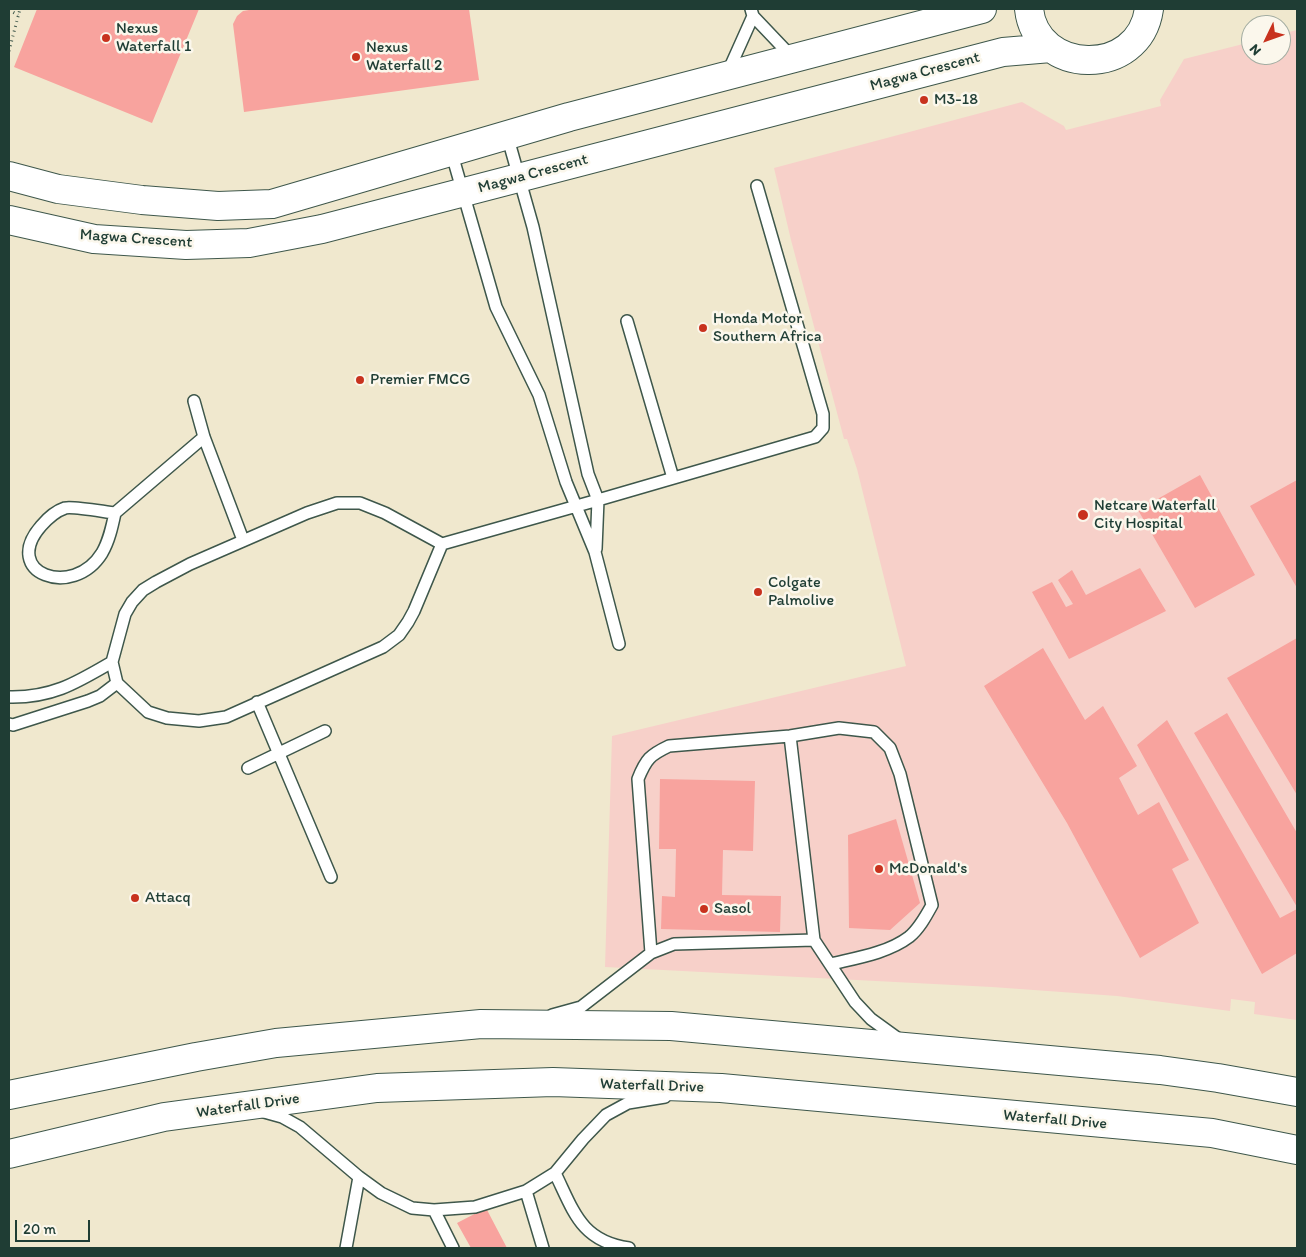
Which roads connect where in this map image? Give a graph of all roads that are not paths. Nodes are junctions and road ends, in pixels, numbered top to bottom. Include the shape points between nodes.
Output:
1 (982, 9) edge
2 (1029, 9) edge
3 (1152, 10) edge
4 (752, 12) edge
5 (1052, 48) junction
6 (793, 58) junction
7 (726, 76) junction
8 (507, 135) junction
9 (451, 150) junction
10 (9, 176) edge
11 (518, 178) junction
12 (757, 186) dead end
13 (462, 193) junction
14 (9, 220) edge
15 (627, 321) dead end
16 (194, 401) dead end
17 (204, 437) junction
18 (673, 478) junction
19 (598, 500) junction
20 (575, 506) junction
21 (115, 513) junction
22 (243, 540) junction
23 (442, 544) junction
24 (595, 552) junction
25 (620, 644) dead end
26 (112, 662) junction
27 (117, 683) junction
28 (9, 697) edge
29 (257, 702) junction
30 (9, 724) edge
31 (325, 731) dead end
32 (790, 736) junction
33 (280, 754) junction
34 (248, 768) dead end
35 (331, 877) dead end
36 (814, 940) junction
37 (651, 953) junction
38 (831, 964) junction
39 (481, 1024) junction
40 (908, 1047) junction
41 (721, 1088) junction
42 (1297, 1092) edge
43 (9, 1096) edge
44 (243, 1106) junction
45 (1297, 1150) edge
46 (9, 1154) edge
47 (555, 1173) junction
48 (359, 1177) junction
49 (526, 1191) junction
50 (434, 1210) junction
51 (346, 1248) edge
52 (453, 1248) edge
53 (543, 1248) edge
54 (630, 1248) edge

1 - 6 main road
2 - 5 main road via 1038,34
3 - 5 main road via 1139,36 1108,58 1088,61 1069,57
4 - 6 lane
4 - 7 lane
5 - 11 main road, Magwa Crescent via 1003,52
6 - 7 main road
7 - 8 main road
8 - 9 main road
8 - 11 lane
9 - 10 main road via 272,204 218,206 142,200 58,189
9 - 13 lane
11 - 13 main road, Magwa Crescent
11 - 19 lane via 533,227 588,474
12 - 18 lane via 823,414 823,428 806,439
13 - 14 main road, Magwa Crescent via 322,229 249,243 186,245 94,239
13 - 20 lane via 496,307 538,395
15 - 18 lane
16 - 17 lane
17 - 21 lane
17 - 22 lane
18 - 19 lane
19 - 20 lane
19 - 24 lane
20 - 23 lane
20 - 24 lane
21 - 21 lane via 67,507 32,536 27,548 28,560 49,577 74,577 101,555
22 - 23 lane via 337,503 360,503
22 - 26 lane via 143,590 124,614
23 - 29 lane via 414,611 399,635 383,647
24 - 25 lane
26 - 27 lane
26 - 28 lane via 59,690 37,696
27 - 29 lane via 148,712 167,718 226,718
27 - 30 lane via 88,701
29 - 33 lane
31 - 33 lane
32 - 36 lane
32 - 37 lane via 669,746 654,753 643,766 638,779
32 - 38 lane via 839,728 874,732 890,748 900,774 932,905 909,937 888,948
33 - 34 lane
33 - 35 lane
36 - 37 lane via 674,944
36 - 38 lane
37 - 39 lane via 581,1007 524,1021
38 - 40 lane via 855,1002
39 - 40 main road via 671,1026
39 - 43 main road via 276,1043
40 - 42 main road via 1160,1070
41 - 44 main road, Waterfall Drive via 553,1082 376,1088
41 - 45 main road, Waterfall Drive via 1212,1134
41 - 47 lane via 628,1103 606,1115
44 - 46 main road, Waterfall Drive via 164,1117
44 - 48 lane via 282,1117 300,1127
47 - 49 lane
47 - 54 lane via 575,1215 586,1228 597,1238
48 - 50 lane via 400,1203
48 - 51 lane
49 - 50 lane via 475,1207
49 - 53 lane
50 - 52 lane

